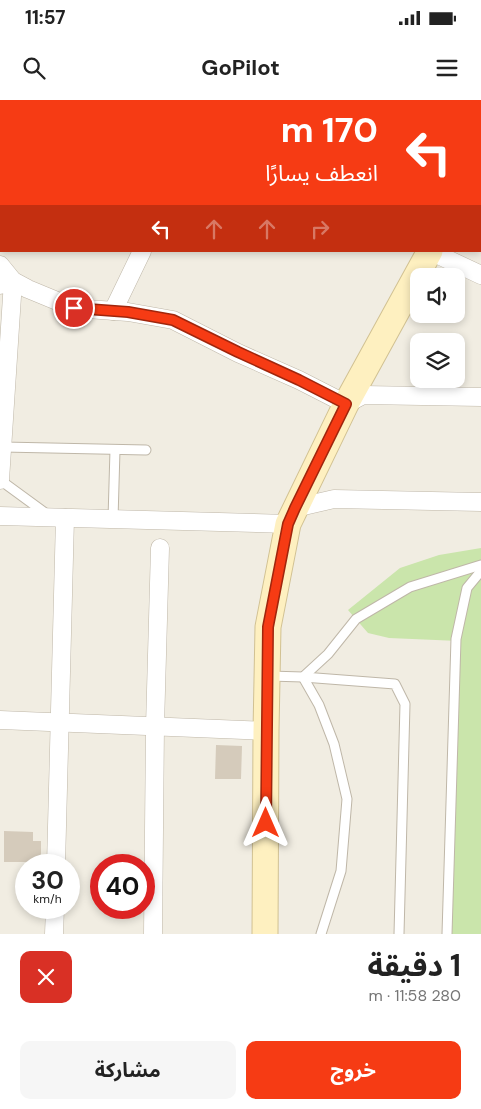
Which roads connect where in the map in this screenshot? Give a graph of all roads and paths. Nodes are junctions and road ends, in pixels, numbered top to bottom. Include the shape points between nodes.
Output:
1 (142, 252) edge
2 (429, 252) edge
3 (432, 252) edge
4 (0, 265) edge
5 (481, 275) edge
6 (7, 283) edge
7 (113, 310) junction
8 (481, 397) edge
9 (346, 404) junction
10 (3, 446) junction
11 (115, 450) junction
12 (146, 450) dead end
13 (0, 480) edge
14 (481, 502) edge
15 (0, 516) edge
16 (292, 516) junction
17 (59, 518) junction
18 (113, 519) junction
19 (160, 548) dead end
20 (481, 565) edge
21 (481, 572) edge
22 (267, 676) junction
23 (303, 677) junction
24 (0, 720) edge
25 (60, 722) junction
26 (156, 726) junction
27 (266, 731) junction
28 (56, 854) edge
29 (55, 919) edge
30 (54, 934) edge
31 (153, 934) edge
32 (265, 934) edge
33 (321, 934) edge
34 (399, 934) edge
35 (448, 934) edge

1 - 7 street
2 - 9 street
3 - 5 street
4 - 6 street
6 - 7 street via 74,308
6 - 10 street
7 - 9 street via 173,320
8 - 9 street via 363,395
9 - 16 street
10 - 11 lane
10 - 13 street
11 - 12 lane
11 - 18 lane
13 - 17 lane
14 - 16 street via 334,499
15 - 17 street
16 - 18 street
16 - 22 street via 268,627
17 - 18 street
17 - 25 street
19 - 26 street
20 - 23 lane via 410,587 356,619 328,654
21 - 35 lane via 467,588 456,639
22 - 23 lane
22 - 27 street
23 - 33 lane via 319,705 334,744 347,799 341,871
23 - 34 lane via 395,684 405,704
24 - 25 street
25 - 26 street
25 - 28 street
26 - 27 street
26 - 31 street
27 - 32 street
29 - 30 street

